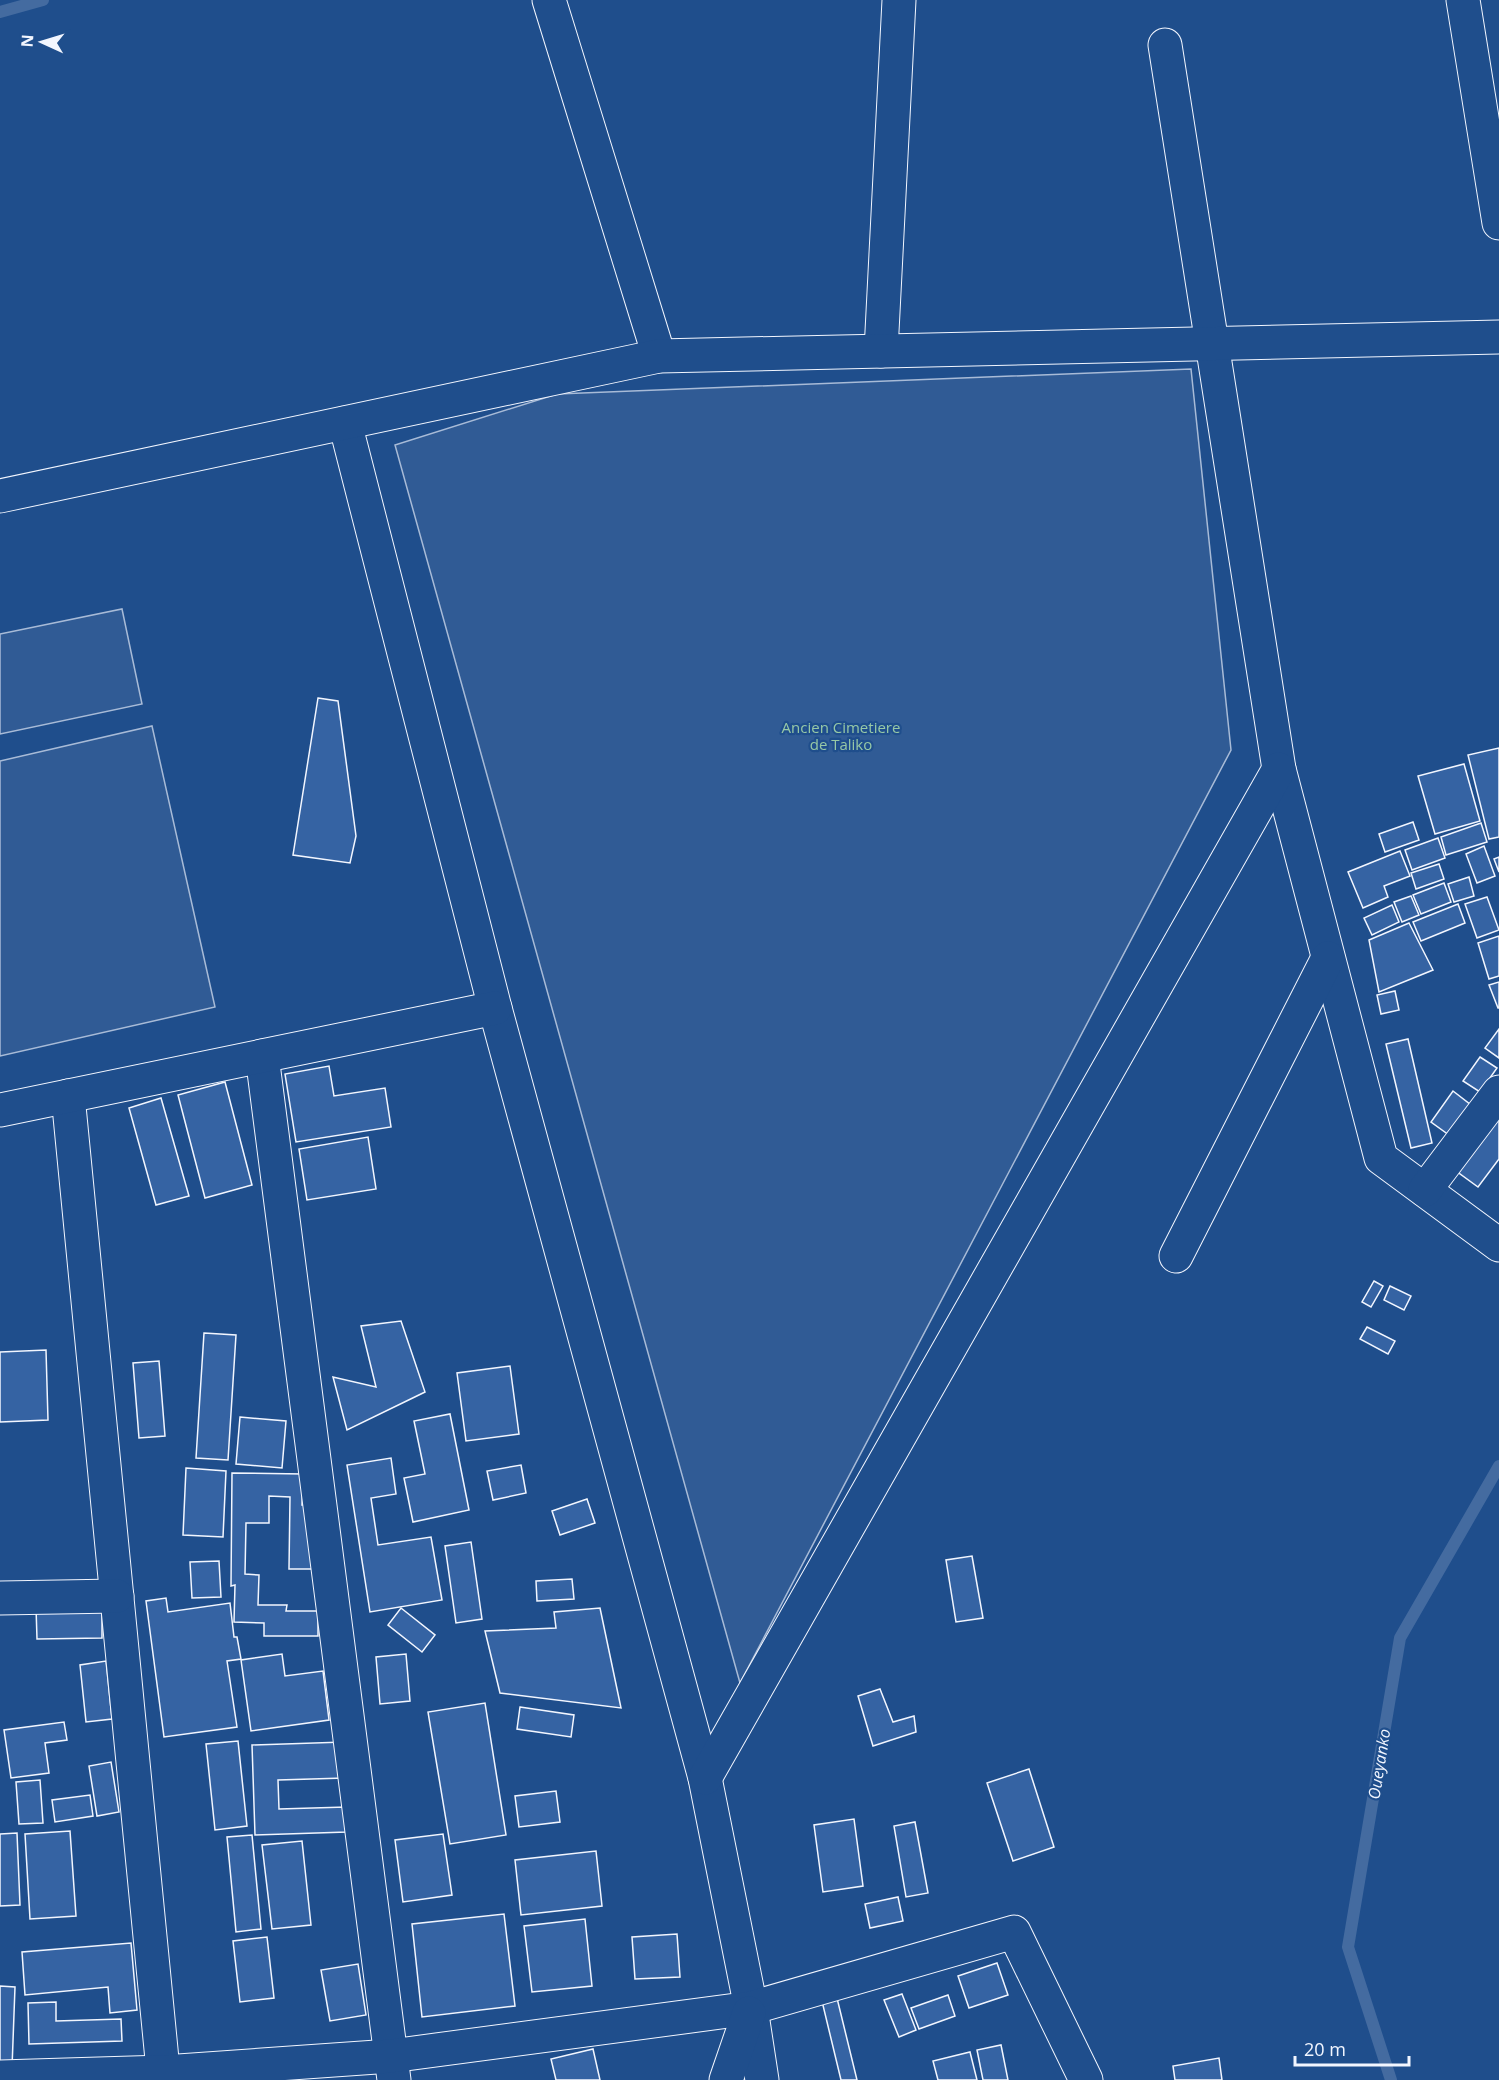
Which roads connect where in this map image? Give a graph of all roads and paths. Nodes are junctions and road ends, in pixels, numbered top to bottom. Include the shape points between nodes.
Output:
1 (549, 0) edge
2 (898, 0) edge
3 (1463, 0) edge
4 (1166, 45) dead end
5 (1491, 123) edge
6 (1499, 223) edge
7 (1499, 337) edge
8 (1212, 344) junction
9 (881, 351) junction
10 (659, 356) junction
11 (345, 423) junction
12 (0, 496) edge
13 (1279, 769) junction
14 (1328, 958) junction
15 (495, 1008) junction
16 (262, 1056) junction
17 (1499, 1092) edge
18 (68, 1096) junction
19 (0, 1110) edge
20 (1425, 1190) junction
21 (1499, 1245) edge
22 (1176, 1256) dead end
23 (117, 1596) junction
24 (0, 1598) edge
25 (705, 1778) junction
26 (751, 2008) junction
27 (392, 2068) edge
28 (164, 2076) edge
29 (0, 2077) edge
30 (726, 2080) edge
31 (762, 2080) edge
32 (1086, 2080) edge

1 - 10 street
2 - 9 street
3 - 5 street
4 - 8 street
5 - 6 street
7 - 8 street
8 - 9 street
8 - 13 street
9 - 10 street
10 - 11 street
11 - 12 street
11 - 15 street
13 - 14 street
13 - 25 street
14 - 20 street via 1381,1158
14 - 22 street
15 - 16 street
15 - 25 street
16 - 18 street
16 - 27 street
17 - 20 street
18 - 19 street
18 - 23 street
20 - 21 street
23 - 24 street
23 - 28 street
25 - 26 street
26 - 27 street
26 - 30 street
26 - 31 street
26 - 32 street via 1014,1932
27 - 28 street
28 - 29 street

